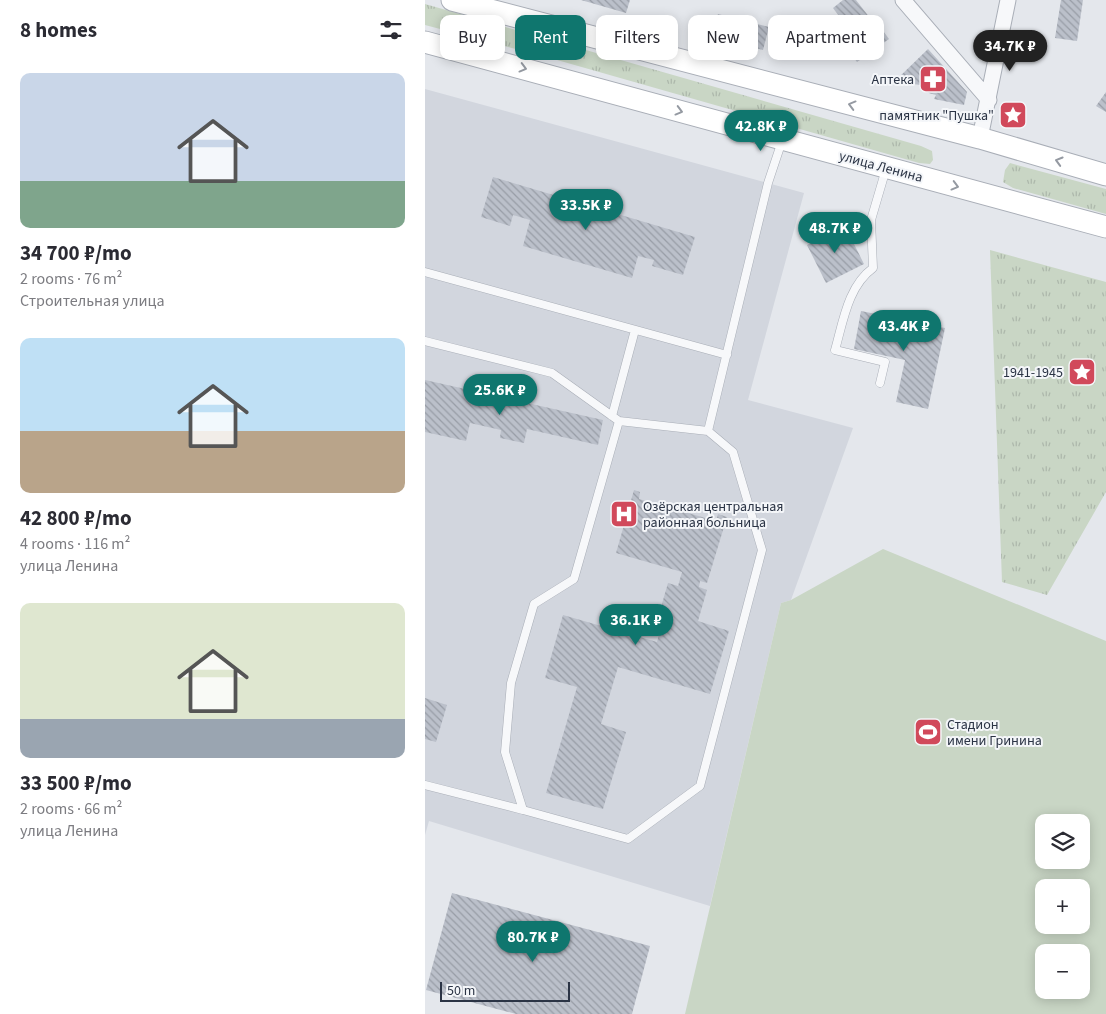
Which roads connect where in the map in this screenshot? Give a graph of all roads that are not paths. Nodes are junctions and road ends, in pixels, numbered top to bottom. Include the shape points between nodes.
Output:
1 (452, 0) edge
2 (903, 0) edge
3 (1008, 0) edge
4 (425, 42) edge
5 (989, 100) junction
6 (980, 138) junction
7 (783, 140) junction
8 (887, 167) junction
9 (1106, 175) edge
10 (1106, 227) edge
11 (425, 272) edge
12 (635, 330) junction
13 (425, 341) edge
14 (727, 355) junction
15 (880, 383) dead end
16 (612, 416) junction
17 (619, 421) junction
18 (708, 431) junction
19 (425, 785) edge
20 (523, 810) junction

6 -> 1 main road
2 - 5 street
3 - 5 street
4 -> 7 main road, улица Ленина
5 - 6 street
9 -> 6 main road
7 - 8 main road, улица Ленина
7 - 14 lane via 768,184
8 -> 10 main road, улица Ленина
8 - 15 lane via 871,220 873,268 852,292 835,350 885,362
11 - 12 lane
12 - 14 lane
12 - 16 lane
13 - 16 lane via 553,373
14 - 18 lane
16 - 17 lane
17 - 18 lane
17 - 20 lane via 574,579 535,604 511,683 505,752
18 - 20 lane via 733,452 763,550 699,786 628,839
19 - 20 lane

